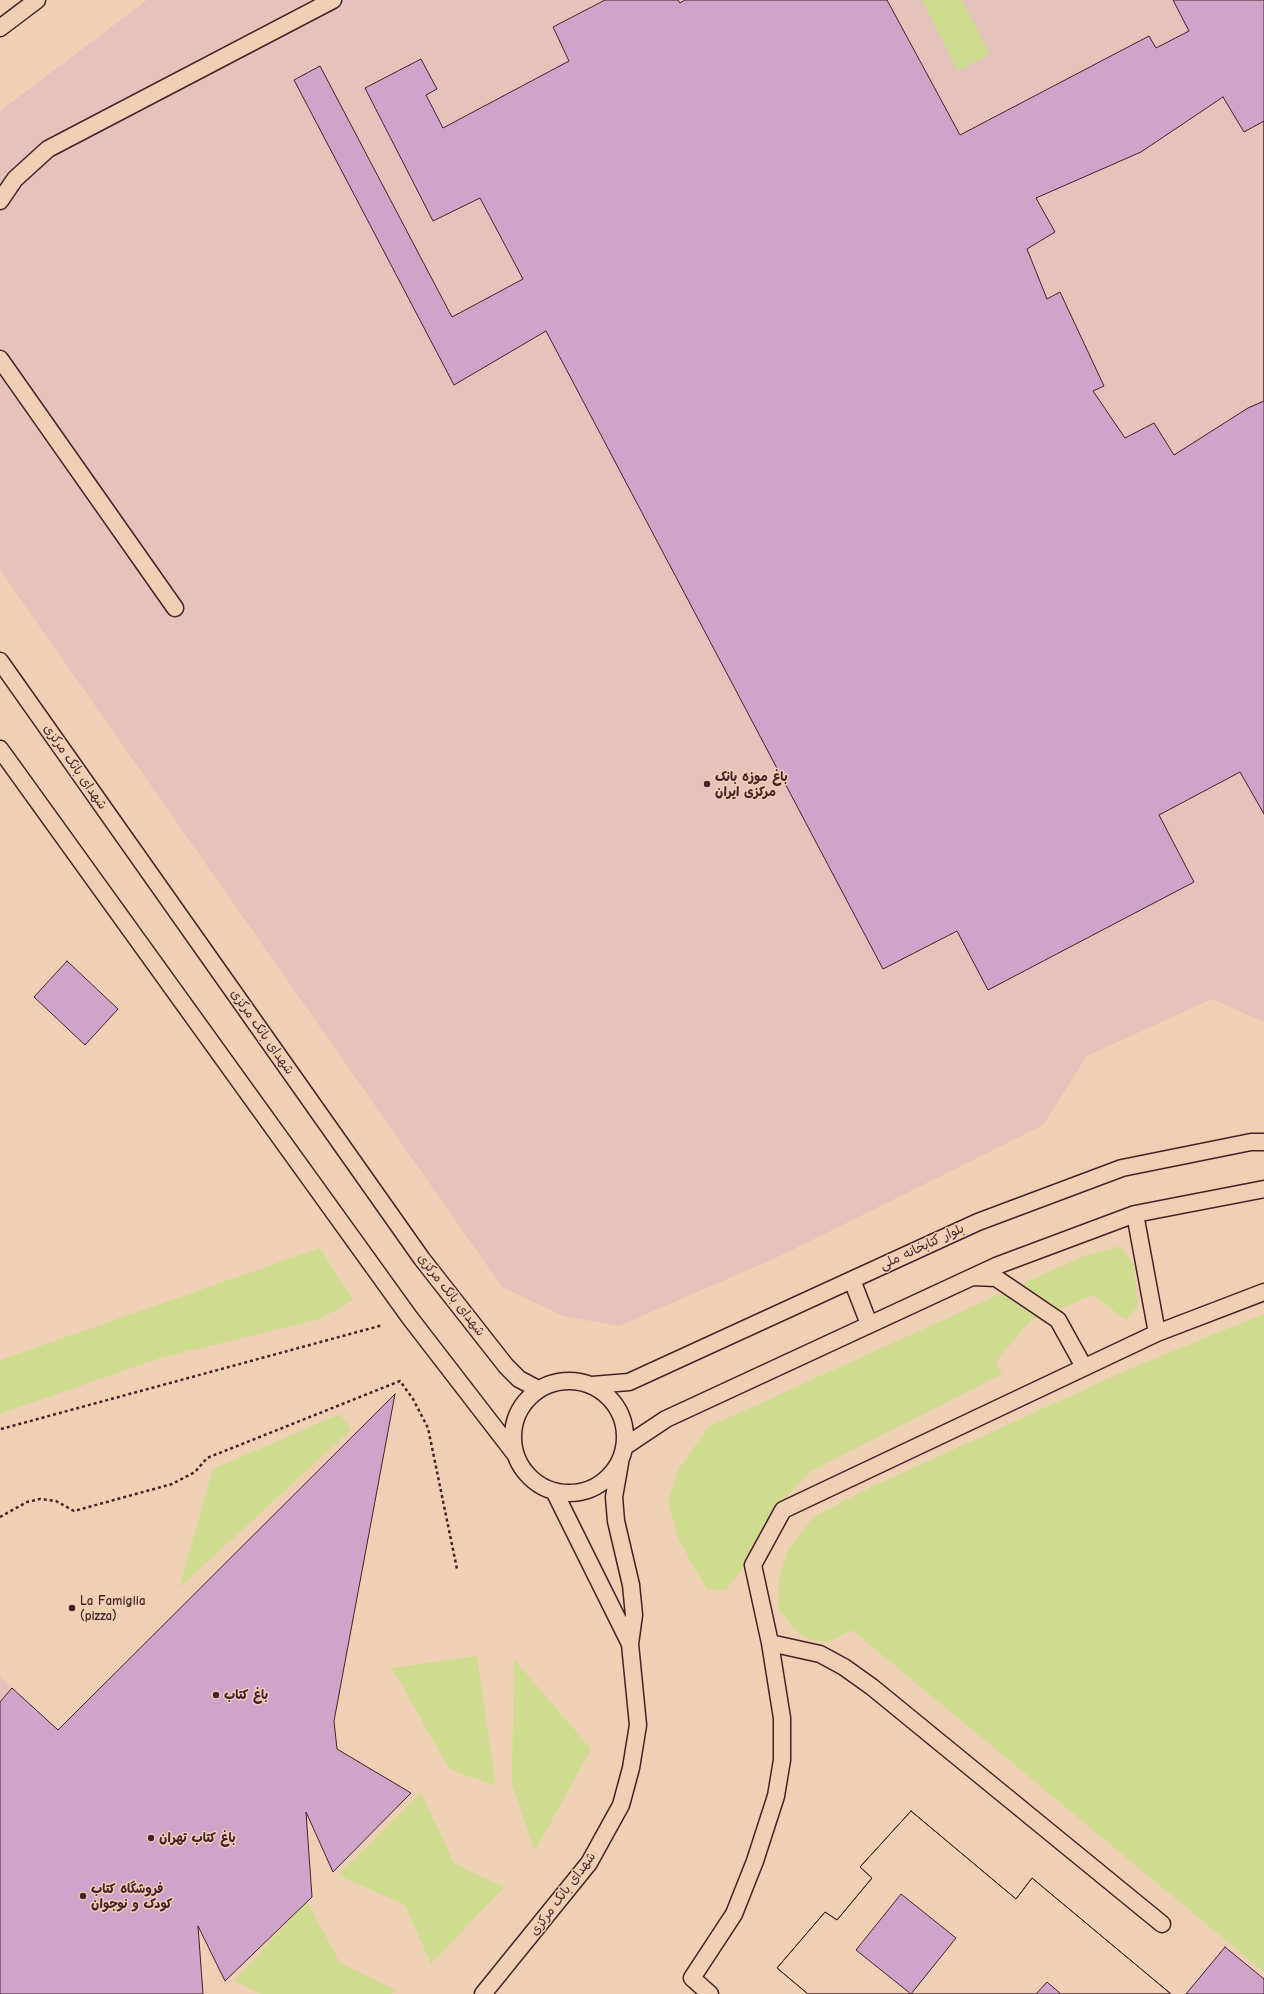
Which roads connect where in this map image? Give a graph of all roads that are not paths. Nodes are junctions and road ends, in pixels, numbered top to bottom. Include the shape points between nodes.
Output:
1 (37, 0) edge
2 (333, 0) edge
3 (0, 28) edge
4 (0, 201) edge
5 (0, 359) edge
6 (175, 608) dead end
7 (0, 661) edge
8 (0, 749) edge
9 (1264, 1142) edge
10 (1264, 1189) edge
11 (1135, 1214) junction
12 (972, 1276) junction
13 (852, 1280) junction
14 (1264, 1292) edge
15 (870, 1324) junction
16 (1157, 1333) junction
17 (1084, 1367) junction
18 (592, 1385) junction
19 (538, 1389) junction
20 (623, 1451) junction
21 (515, 1454) junction
22 (554, 1491) junction
23 (770, 1643) junction
24 (630, 1644) junction
25 (1162, 1924) dead end
26 (483, 1994) edge
27 (710, 1994) edge

1 - 3 lane
2 - 4 lane via 48,149 15,179
5 - 6 lane
7 - 19 lane, شهدای بانک مرکزی via 422,1259 506,1366 519,1379
8 - 21 lane via 410,1318
9 - 13 lane, بلوار کتابخانه ملی via 1251,1142 1122,1168 978,1222
10 - 11 lane
11 - 12 lane
11 - 16 lane
12 - 15 lane
12 - 17 lane via 996,1278 1058,1320
13 - 15 lane
13 - 18 lane, بلوار کتابخانه ملی via 629,1382
14 - 16 lane
15 - 20 lane via 666,1419
16 - 17 lane
17 - 23 lane via 783,1510 753,1565
18 - 19 lane via 574,1381 555,1382
18 - 20 lane via 607,1396 618,1410 624,1428
19 - 21 lane via 524,1402 515,1418 512,1436
20 - 22 lane via 614,1470 602,1482 587,1490 571,1493
20 - 24 lane via 614,1497 616,1521 631,1585 634,1615
21 - 22 lane via 524,1471 537,1484
22 - 24 lane, شهدای بانک مرکزی
23 - 25 lane via 820,1654 844,1667
23 - 27 lane via 782,1718 782,1760 776,1796 755,1861 734,1914 692,1978
24 - 26 lane, شهدای بانک مرکزی via 638,1725 631,1768 621,1805 589,1863

